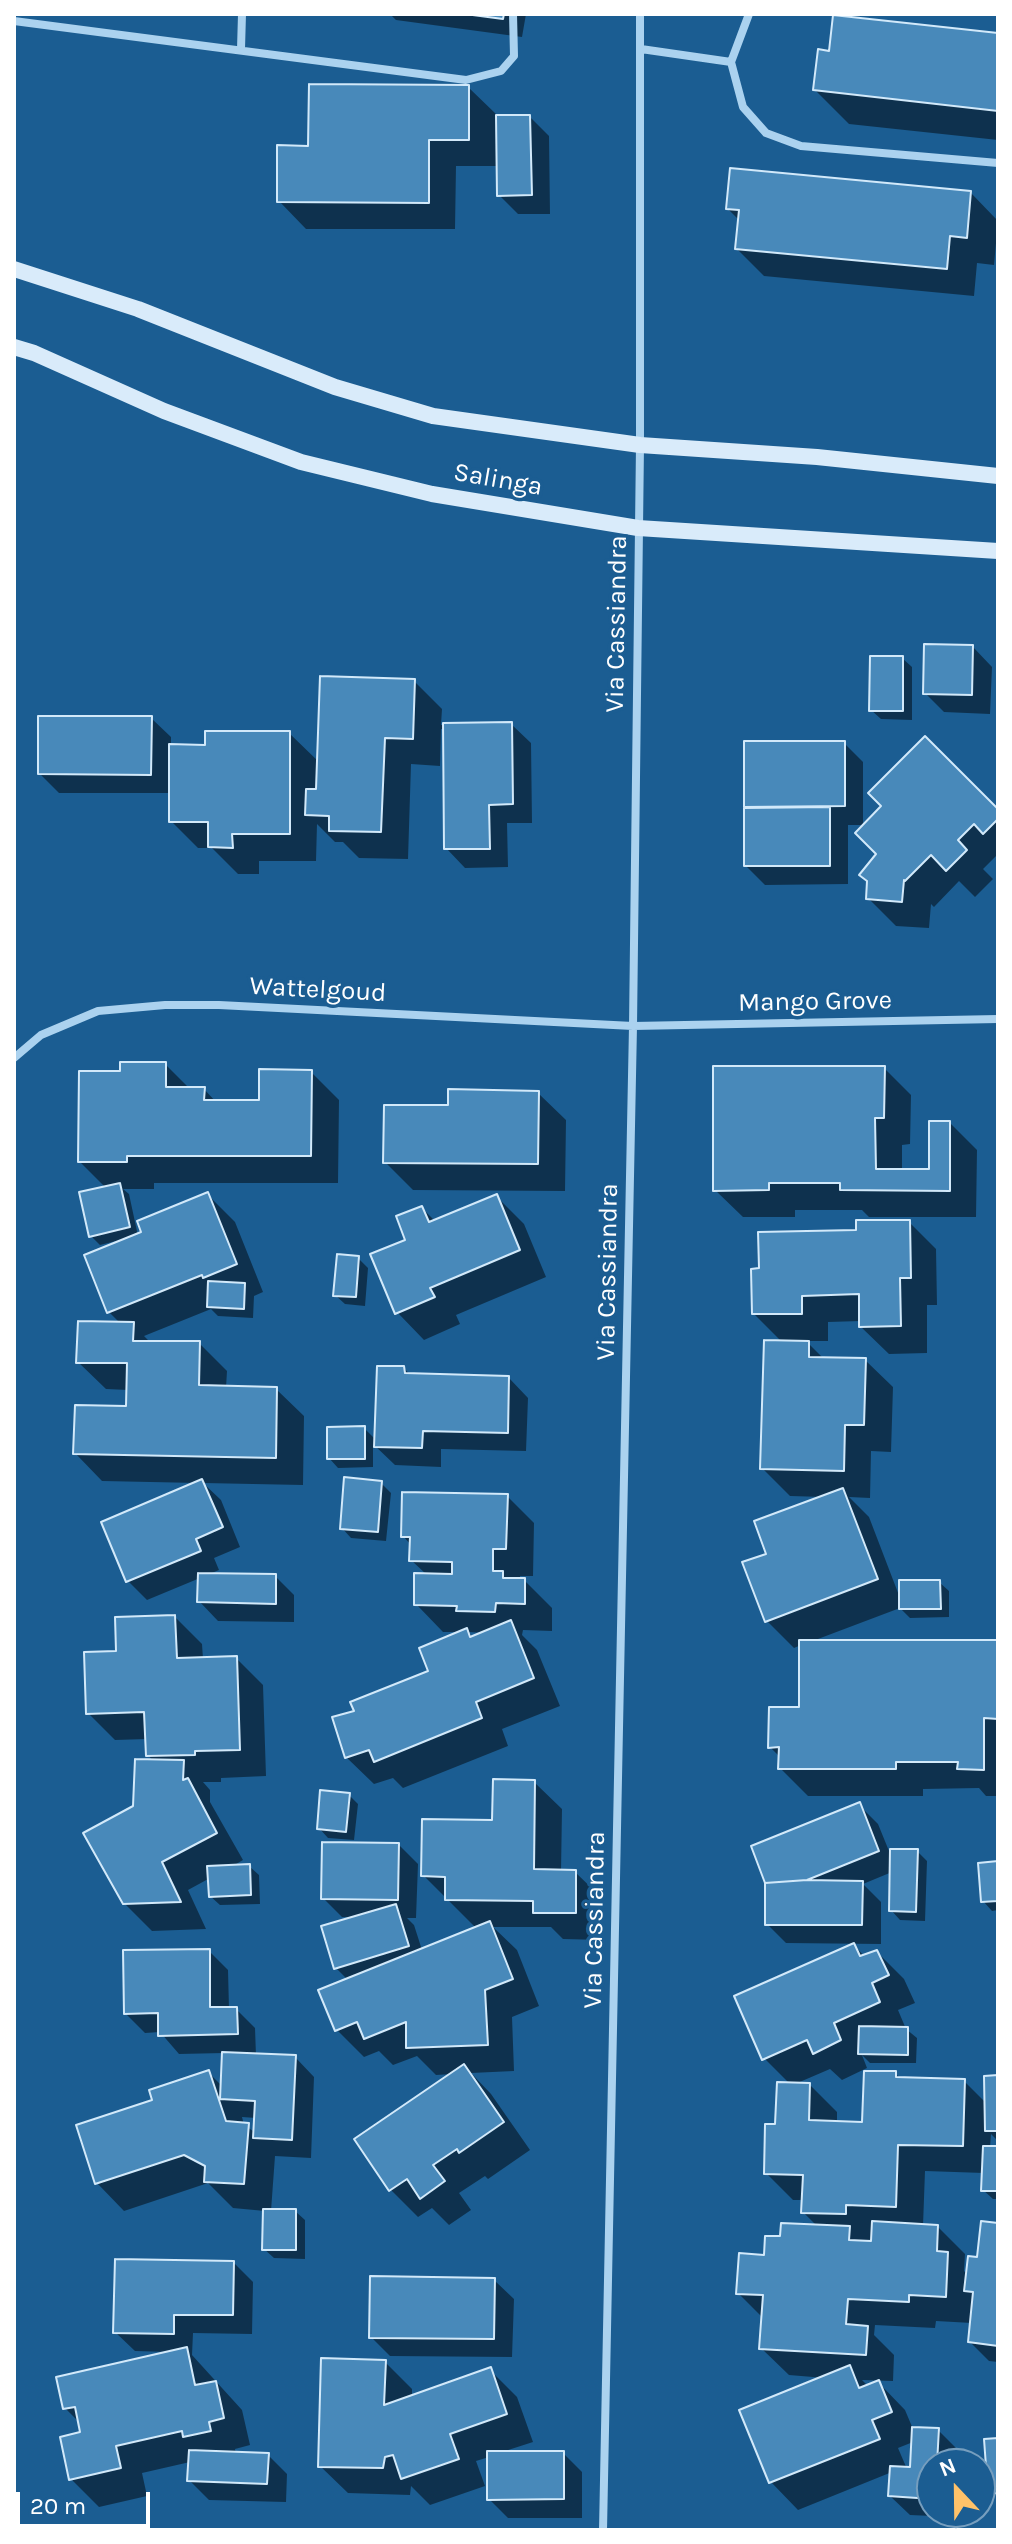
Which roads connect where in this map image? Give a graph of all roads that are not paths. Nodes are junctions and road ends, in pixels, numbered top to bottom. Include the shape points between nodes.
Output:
1 (242, 14) edge
2 (513, 14) edge
3 (640, 14) edge
4 (749, 14) edge
5 (14, 21) edge
6 (241, 49) junction
7 (641, 49) junction
8 (731, 62) junction
9 (998, 163) edge
10 (14, 269) edge
11 (14, 347) edge
12 (640, 445) junction
13 (998, 476) edge
14 (638, 528) junction
15 (998, 551) edge
16 (998, 1019) edge
17 (633, 1026) junction
18 (14, 1058) edge
19 (603, 2530) edge

1 - 6 street
2 - 6 street via 514,56 501,71 466,80
3 - 7 street, Via Cassiandra
4 - 8 street
5 - 6 street
7 - 8 street
7 - 12 street, Via Cassiandra
8 - 9 street via 743,107 766,133 801,146
10 - 12 street, Salinga via 138,309 335,387 433,416
11 - 14 street, Salinga via 301,462 432,494
12 - 13 street, Salinga
12 - 14 street, Via Cassiandra
14 - 15 street, Salinga
14 - 17 street, Via Cassiandra
16 - 17 street, Mango Grove
17 - 18 street, Wattelgoud via 165,1005 98,1011 41,1035
17 - 19 street, Via Cassiandra

